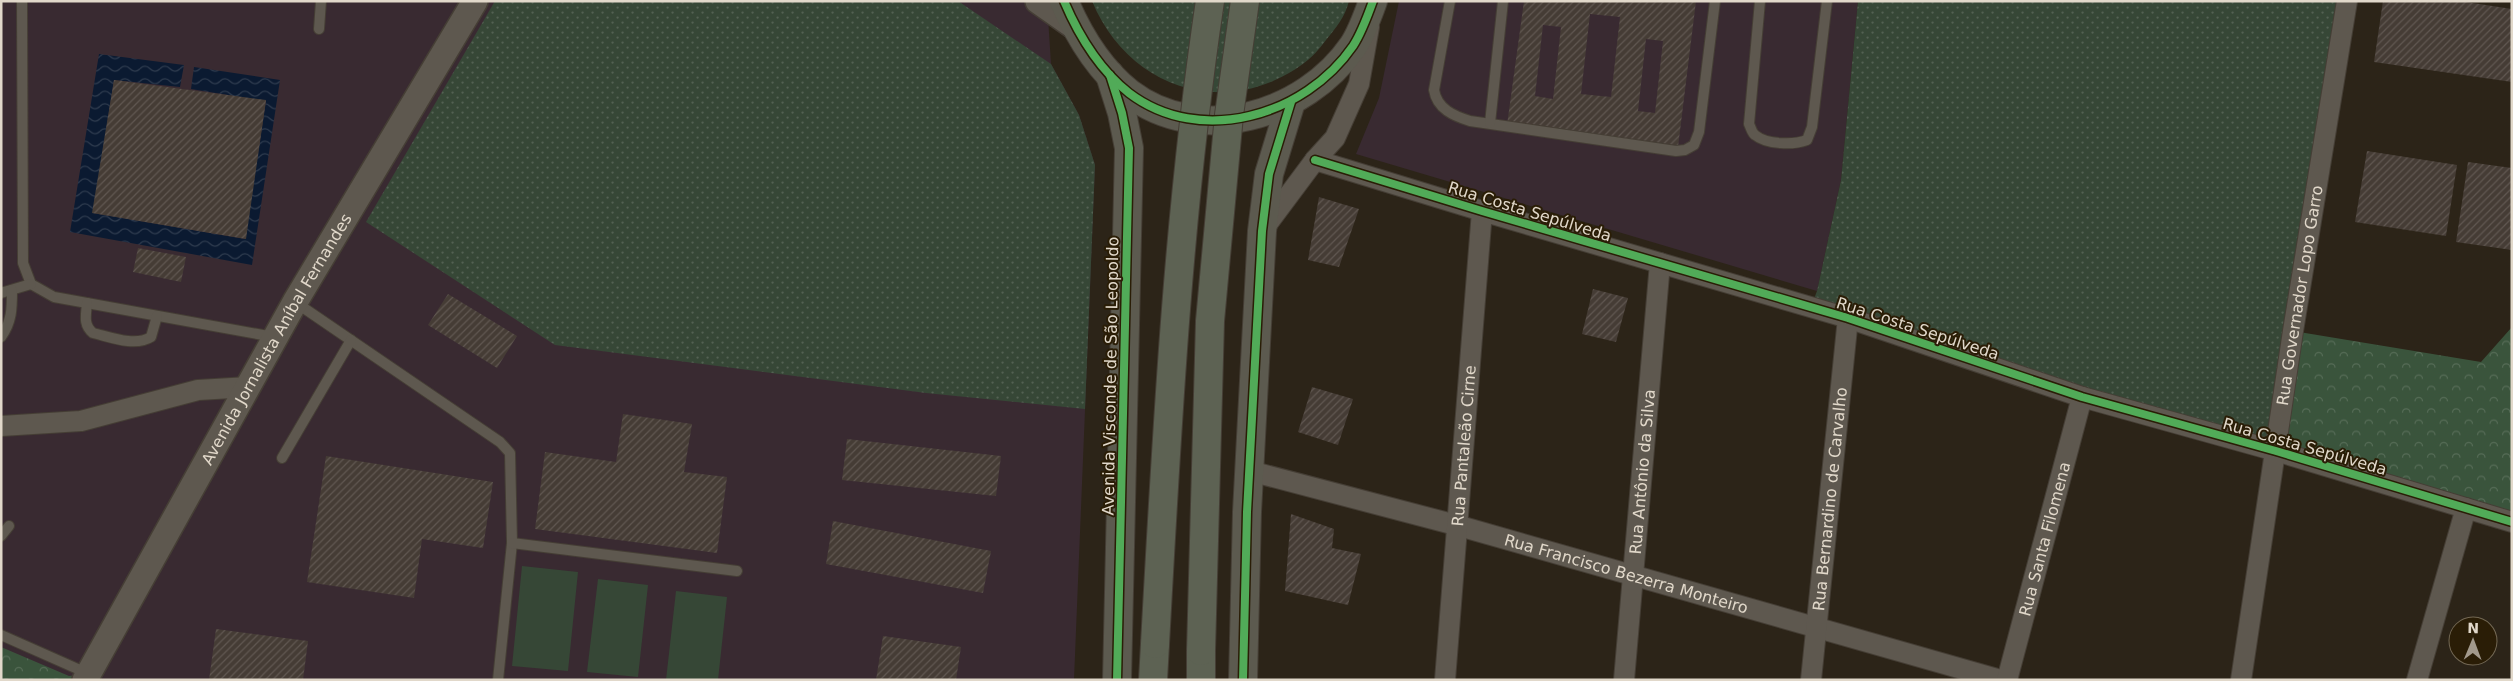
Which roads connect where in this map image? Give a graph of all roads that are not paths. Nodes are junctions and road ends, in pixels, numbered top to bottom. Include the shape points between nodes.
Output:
1 (22, 1) edge
2 (321, 1) edge
3 (475, 1) edge
4 (1038, 1) edge
5 (1064, 1) edge
6 (1210, 1) edge
7 (1246, 1) edge
8 (1450, 1) edge
9 (1503, 1) edge
10 (1715, 1) edge
11 (1760, 1) edge
12 (1827, 1) edge
13 (2347, 1) edge
14 (1373, 2) edge
15 (1075, 27) junction
16 (318, 29) dead end
17 (1110, 75) junction
18 (1291, 102) junction
19 (1490, 122) junction
20 (1315, 160) junction
21 (1482, 211) junction
22 (1262, 231) junction
23 (1660, 263) junction
24 (31, 284) junction
25 (6, 292) edge
26 (295, 302) junction
27 (87, 303) junction
28 (157, 316) junction
29 (1848, 318) junction
30 (1, 336) edge
31 (276, 337) junction
32 (350, 340) junction
33 (249, 387) junction
34 (2082, 397) junction
35 (1, 426) edge
36 (2276, 451) junction
37 (282, 458) dead end
38 (1250, 471) junction
39 (2466, 508) junction
40 (2512, 522) edge
41 (1456, 525) junction
42 (8, 526) dead end
43 (1, 536) edge
44 (512, 543) junction
45 (737, 571) dead end
46 (1633, 576) junction
47 (1816, 629) junction
48 (1, 634) edge
49 (87, 677) edge
50 (498, 680) edge
51 (1116, 680) edge
52 (1154, 680) edge
53 (1201, 680) edge
54 (1243, 680) edge
55 (1445, 680) edge
56 (1624, 680) edge
57 (1812, 680) edge
58 (2001, 680) edge
59 (2007, 680) edge
60 (2241, 680) edge
61 (2417, 680) edge

1 - 24 lane via 23,263
2 - 16 lane
3 - 26 street, Avenida Jornalista Aníbal Fernandes
4 - 15 street
5 - 15 main road
6 - 52 highway, bridge via 1194,110 1172,348
7 - 53 highway, bridge via 1229,115 1210,321
8 - 19 lane via 1434,90 1436,99 1454,116
9 - 19 lane
10 - 19 lane via 1699,132 1694,145 1685,150
11 - 12 lane via 1749,124 1754,134 1765,140 1797,143 1807,140 1812,128
13 - 36 street, Rua Governador Lopo Garro
14 - 18 main road via 1353,46 1321,81
14 - 20 street via 1359,84 1334,138
15 - 17 main road
17 - 18 main road via 1152,107 1203,121 1230,121 1256,116
17 - 51 main road, Avenida Visconde de São Leopoldo via 1129,148
18 - 22 main road via 1270,174
20 - 21 street, Rua Costa Sepúlveda
20 - 22 street
21 - 23 street, Rua Costa Sepúlveda
21 - 41 street, Rua Pantaleão Cirne
22 - 38 main road
23 - 29 street, Rua Costa Sepúlveda
23 - 46 street, Rua Antônio da Silva
24 - 25 lane
24 - 27 lane via 54,297
25 - 30 lane via 12,310 8,327
26 - 31 street, Avenida Jornalista Aníbal Fernandes
26 - 32 lane
27 - 28 lane
27 - 28 lane via 86,323 93,333 136,342 151,337
28 - 31 lane
29 - 34 street, Rua Costa Sepúlveda
29 - 47 street, Rua Bernardino de Carvalho
31 - 33 street, Avenida Jornalista Aníbal Fernandes
32 - 37 lane
32 - 44 lane via 510,452
33 - 35 street via 198,390 81,421
33 - 49 street, Avenida Jornalista Aníbal Fernandes
34 - 36 street, Rua Costa Sepúlveda
34 - 59 street, Rua Santa Filomena
36 - 39 street, Rua Costa Sepúlveda
36 - 60 street, Rua Governador Lopo Garro
38 - 41 street, Rua Francisco Bezerra Monteiro
38 - 54 main road
39 - 40 street, Rua Costa Sepúlveda
39 - 61 street
41 - 46 street, Rua Francisco Bezerra Monteiro
41 - 55 street, Rua Pantaleão Cirne
42 - 43 lane
44 - 45 lane
44 - 50 lane
46 - 47 street, Rua Francisco Bezerra Monteiro
46 - 56 street, Rua Antônio da Silva
47 - 57 street, Rua Bernardino de Carvalho
47 - 58 street, Rua Francisco Bezerra Monteiro
48 - 49 lane

